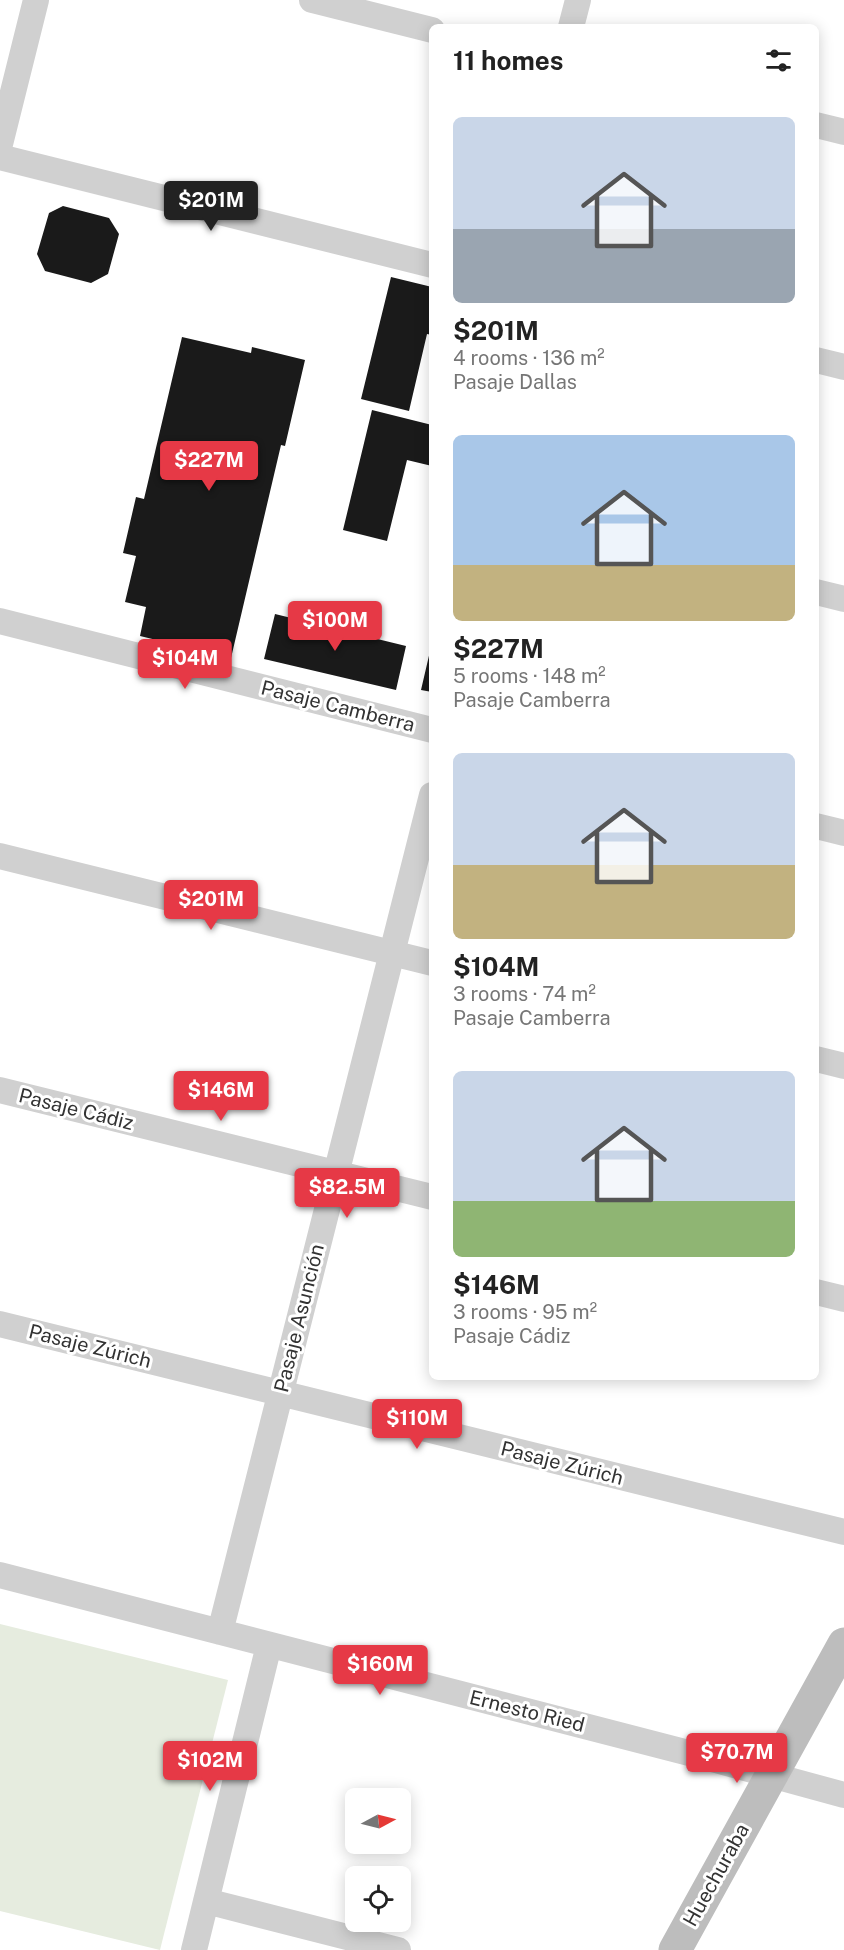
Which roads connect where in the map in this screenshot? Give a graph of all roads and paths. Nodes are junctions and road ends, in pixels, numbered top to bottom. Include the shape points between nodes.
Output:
1 (36, 0) edge
2 (312, 0) edge
3 (578, 0) edge
4 (572, 24) edge
5 (429, 29) edge
6 (819, 126) edge
7 (844, 132) edge
8 (0, 144) edge
9 (0, 157) edge
10 (429, 263) edge
11 (819, 361) edge
12 (844, 367) edge
13 (819, 593) edge
14 (844, 599) edge
15 (0, 621) edge
16 (429, 729) edge
17 (429, 807) edge
18 (819, 827) edge
19 (844, 833) edge
20 (0, 856) edge
21 (392, 953) junction
22 (429, 962) edge
23 (819, 1060) edge
24 (844, 1065) edge
25 (0, 1090) edge
26 (336, 1173) junction
27 (429, 1196) edge
28 (819, 1293) edge
29 (844, 1299) edge
30 (0, 1324) edge
31 (280, 1394) junction
32 (844, 1532) edge
33 (0, 1575) edge
34 (220, 1632) junction
35 (844, 1644) edge
36 (269, 1645) junction
37 (771, 1775) junction
38 (844, 1795) edge
39 (206, 1901) junction
40 (194, 1950) edge
41 (398, 1950) edge
42 (675, 1950) edge

1 - 8 street
2 - 5 street
3 - 4 street
6 - 7 street
9 - 10 street
11 - 12 street
13 - 14 street
15 - 16 street, Pasaje Camberra
17 - 21 street, Pasaje Asunción
18 - 19 street
20 - 21 street
21 - 22 street
21 - 26 street, Pasaje Asunción
23 - 24 street
25 - 26 street, Pasaje Cádiz
26 - 27 street, Pasaje Cádiz
26 - 31 street, Pasaje Asunción
28 - 29 street
30 - 31 street, Pasaje Zúrich
31 - 32 street, Pasaje Zúrich
31 - 34 street, Pasaje Asunción
33 - 34 street, Ernesto Ried
34 - 36 street, Ernesto Ried
35 - 37 street, Huechuraba
36 - 37 street, Ernesto Ried
36 - 39 street
37 - 38 street, Ernesto Ried
37 - 42 street, Huechuraba
39 - 40 street
39 - 41 street

